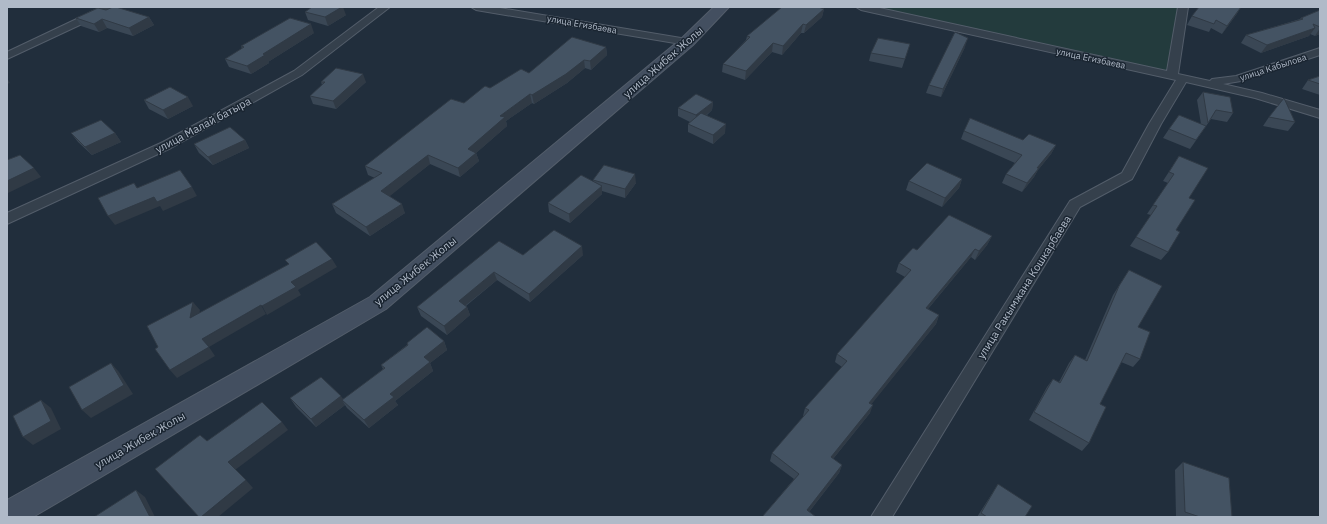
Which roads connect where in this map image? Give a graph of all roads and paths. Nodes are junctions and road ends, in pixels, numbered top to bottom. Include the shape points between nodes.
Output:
1 (110, 7) edge
2 (385, 7) edge
3 (476, 7) edge
4 (722, 7) edge
5 (861, 7) edge
6 (1183, 7) edge
7 (687, 42) junction
8 (1320, 51) edge
9 (7, 56) edge
10 (1177, 77) junction
11 (1201, 82) junction
12 (1320, 114) edge
13 (7, 219) edge
14 (7, 516) edge
15 (881, 517) edge

1 - 9 street
2 - 13 street, улица Малай батыра via 298,73 167,145
3 - 7 street, улица Егизбаева
4 - 7 main road, улица Жибек Жолы
5 - 10 street, улица Егизбаева
6 - 10 street
7 - 14 main road, улица Жибек Жолы via 378,303
8 - 11 street, улица Кабылова via 1237,79
10 - 11 street, улица Егизбаева
10 - 15 street, улица Ракымжана Кошкарбаева via 1127,176 1075,204
11 - 12 street, улица Егизбаева via 1258,95

